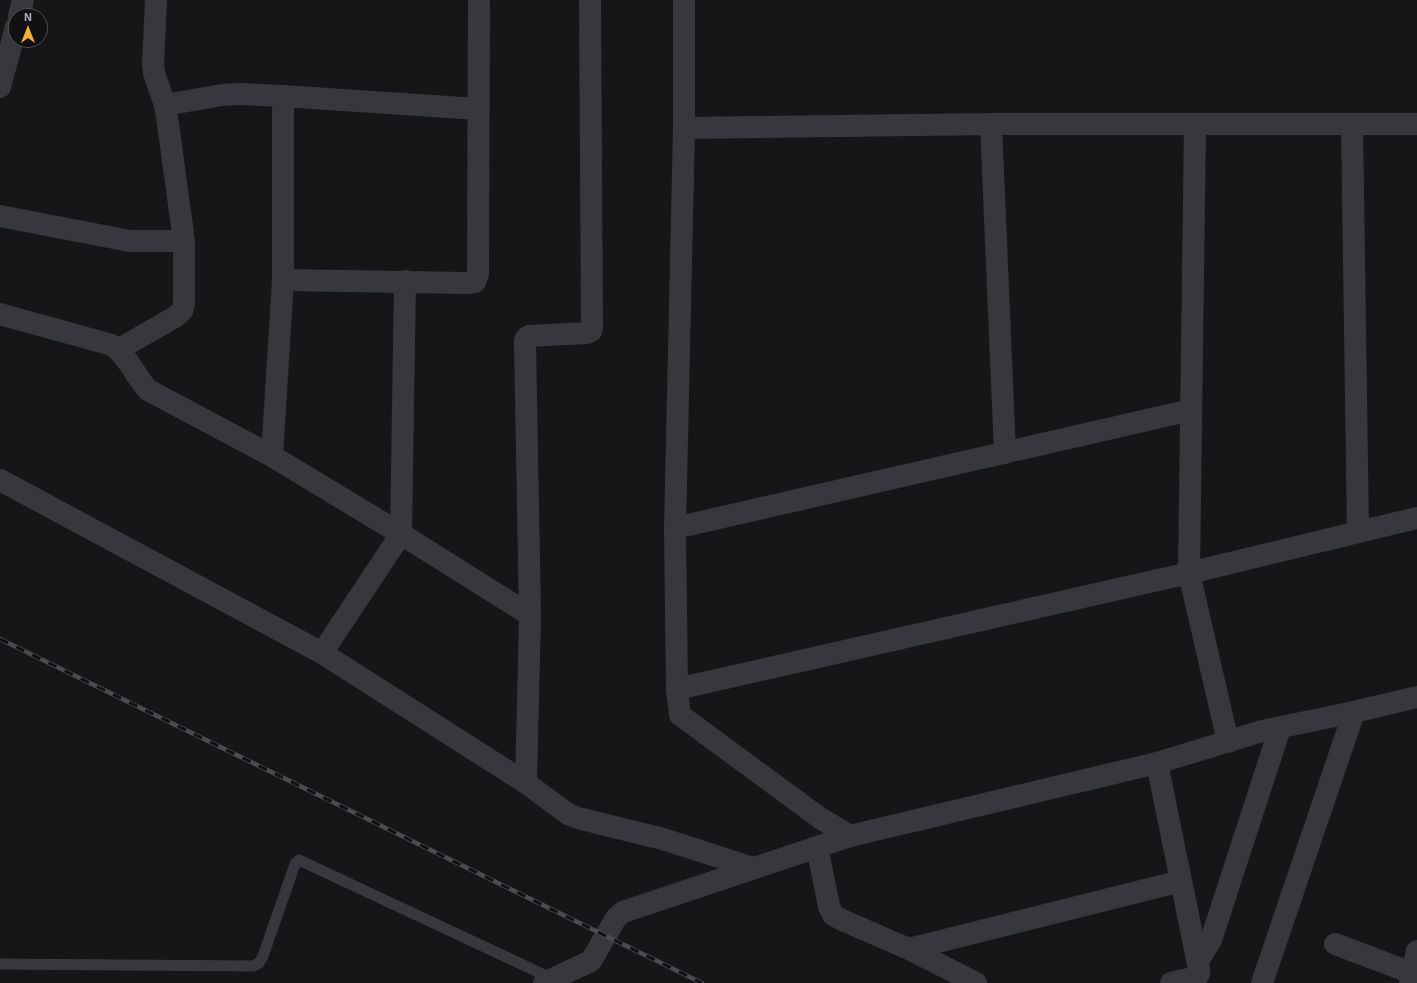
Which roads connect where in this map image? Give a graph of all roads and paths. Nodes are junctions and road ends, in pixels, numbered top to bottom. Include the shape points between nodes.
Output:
1 (156, 0) edge
2 (479, 0) edge
3 (590, 0) edge
4 (684, 0) edge
5 (10, 48) edge
6 (0, 87) edge
7 (283, 96) junction
8 (165, 105) junction
9 (478, 109) junction
10 (991, 124) junction
11 (1195, 124) junction
12 (1352, 124) junction
13 (1417, 124) edge
14 (684, 128) junction
15 (0, 216) edge
16 (184, 241) junction
17 (283, 280) junction
18 (405, 282) junction
19 (0, 314) edge
20 (119, 349) junction
21 (1191, 410) junction
22 (1004, 453) junction
23 (272, 456) junction
24 (0, 480) edge
25 (1417, 518) edge
26 (675, 528) junction
27 (1358, 532) junction
28 (402, 534) junction
29 (1189, 572) junction
30 (530, 615) junction
31 (322, 653) junction
32 (678, 689) junction
33 (1417, 697) edge
34 (1354, 712) junction
35 (1280, 728) junction
36 (1228, 742) junction
37 (1157, 763) junction
38 (526, 783) junction
39 (850, 836) junction
40 (817, 847) junction
41 (753, 868) junction
42 (1181, 881) junction
43 (1335, 944) dead end
44 (909, 949) junction
45 (1417, 952) edge
46 (1198, 961) junction
47 (0, 964) edge
48 (1411, 978) edge
49 (548, 981) edge
50 (976, 983) edge
51 (1172, 983) edge
52 (1262, 983) edge

1 - 8 street via 153,64
2 - 9 street
3 - 30 street via 592,327 587,333 530,336 525,341
4 - 14 street
5 - 6 street
7 - 8 street via 222,95
7 - 9 street
7 - 17 street
8 - 16 street
9 - 18 street via 478,274 475,282
10 - 11 street
10 - 14 street
10 - 22 street
11 - 12 street
11 - 21 street
12 - 13 street
12 - 27 street
14 - 26 street
15 - 16 street via 130,241
16 - 20 street via 182,312
17 - 18 street
17 - 23 street
18 - 28 street
19 - 20 street via 104,342
20 - 23 street via 148,390
21 - 22 street
21 - 29 street
22 - 26 street
23 - 28 street
24 - 31 street
25 - 27 street
26 - 32 street
27 - 29 street
28 - 30 street
28 - 31 street
29 - 32 street
29 - 36 street
30 - 38 street
31 - 38 street
32 - 39 street via 680,715 820,818
33 - 34 street
34 - 35 street
34 - 52 street
35 - 36 street
35 - 46 street via 1211,940
36 - 37 street
37 - 39 street
37 - 42 street
38 - 41 street via 560,809 578,818 663,839
39 - 40 street
40 - 41 street
40 - 44 street via 833,915
41 - 49 street via 623,912 616,918 590,961
42 - 44 street
42 - 46 street
43 - 48 street
44 - 50 street
45 - 48 street
46 - 51 street via 1197,977
47 - 49 lane via 253,966 259,963 263,956 295,864 299,860

